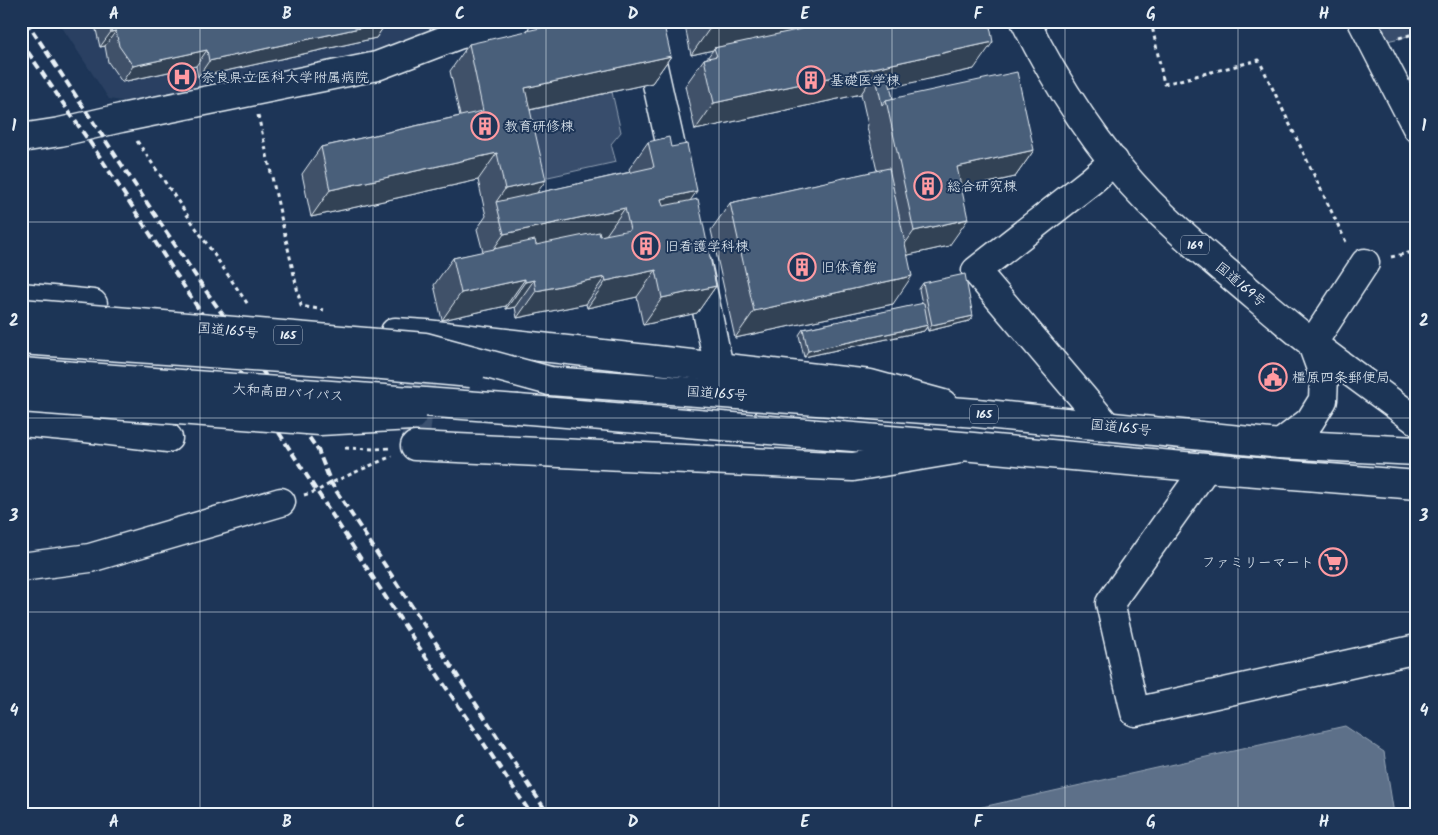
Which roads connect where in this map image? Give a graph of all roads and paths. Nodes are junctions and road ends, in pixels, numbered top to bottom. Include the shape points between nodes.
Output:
1 (516, 21) edge
2 (643, 21) edge
3 (1025, 21) edge
4 (1151, 21) edge
5 (1362, 21) edge
6 (461, 27) edge
7 (253, 91) junction
8 (121, 118) junction
9 (1417, 128) edge
10 (21, 138) edge
11 (1114, 161) junction
12 (684, 204) edge
13 (692, 242) edge
14 (1357, 255) joint
15 (21, 297) edge
16 (93, 304) dead end
17 (252, 312) dead end
18 (21, 313) edge
19 (306, 326) dead end
20 (342, 328) junction
21 (21, 340) edge
22 (1312, 344) junction
23 (719, 367) junction
24 (21, 372) edge
25 (550, 381) junction
26 (21, 398) edge
27 (518, 409) junction
28 (977, 413) junction
29 (1417, 421) edge
30 (21, 422) edge
31 (1107, 426) junction
32 (168, 438) dead end
33 (1280, 444) junction
34 (416, 446) joint
35 (973, 447) junction
36 (340, 448) dead end
37 (375, 449) dead end
38 (1417, 451) edge
39 (1206, 468) junction
40 (1417, 485) edge
41 (281, 502) joint
42 (21, 567) edge
43 (1417, 649) edge

1 - 6 main road
2 - 12 main road
3 - 11 main road, 国道169号 / 169 via 1061,86
4 - 14 path via 1164,84 1259,60
5 - 9 main road
6 - 7 main road via 377,66
7 - 8 main road
7 - 20 path via 301,306 339,312
8 - 10 main road
8 - 17 path
11 - 22 main road, 国道169号 / 169 via 1149,202 1193,244
11 - 31 main road via 976,271
13 - 23 main road
14 - 22 main road
15 - 16 main road
18 - 25 main road, 国道165号 / 165, bridge via 425,347
19 - 20 main road
20 - 23 main road via 436,335
21 - 25 main road, 165, bridge via 382,364
22 - 29 main road, 国道169号 / 169
22 - 33 main road via 1324,376 1324,400 1310,421
23 - 28 main road via 870,384
24 - 27 main road, 大和高田バイパス, bridge
25 - 28 main road, 国道165号 / 165
26 - 27 main road, bridge via 320,421
27 - 35 main road, 大和高田バイパス
28 - 31 main road, 国道165号 / 165
30 - 32 main road
31 - 33 main road, 国道165号 / 165
33 - 38 main road, 国道165号 / 165
34 - 35 main road via 853,467
34 - 41 path via 317,491
35 - 39 main road
36 - 37 path
39 - 40 main road
39 - 43 main road via 1110,603 1135,712
41 - 42 main road via 90,558

